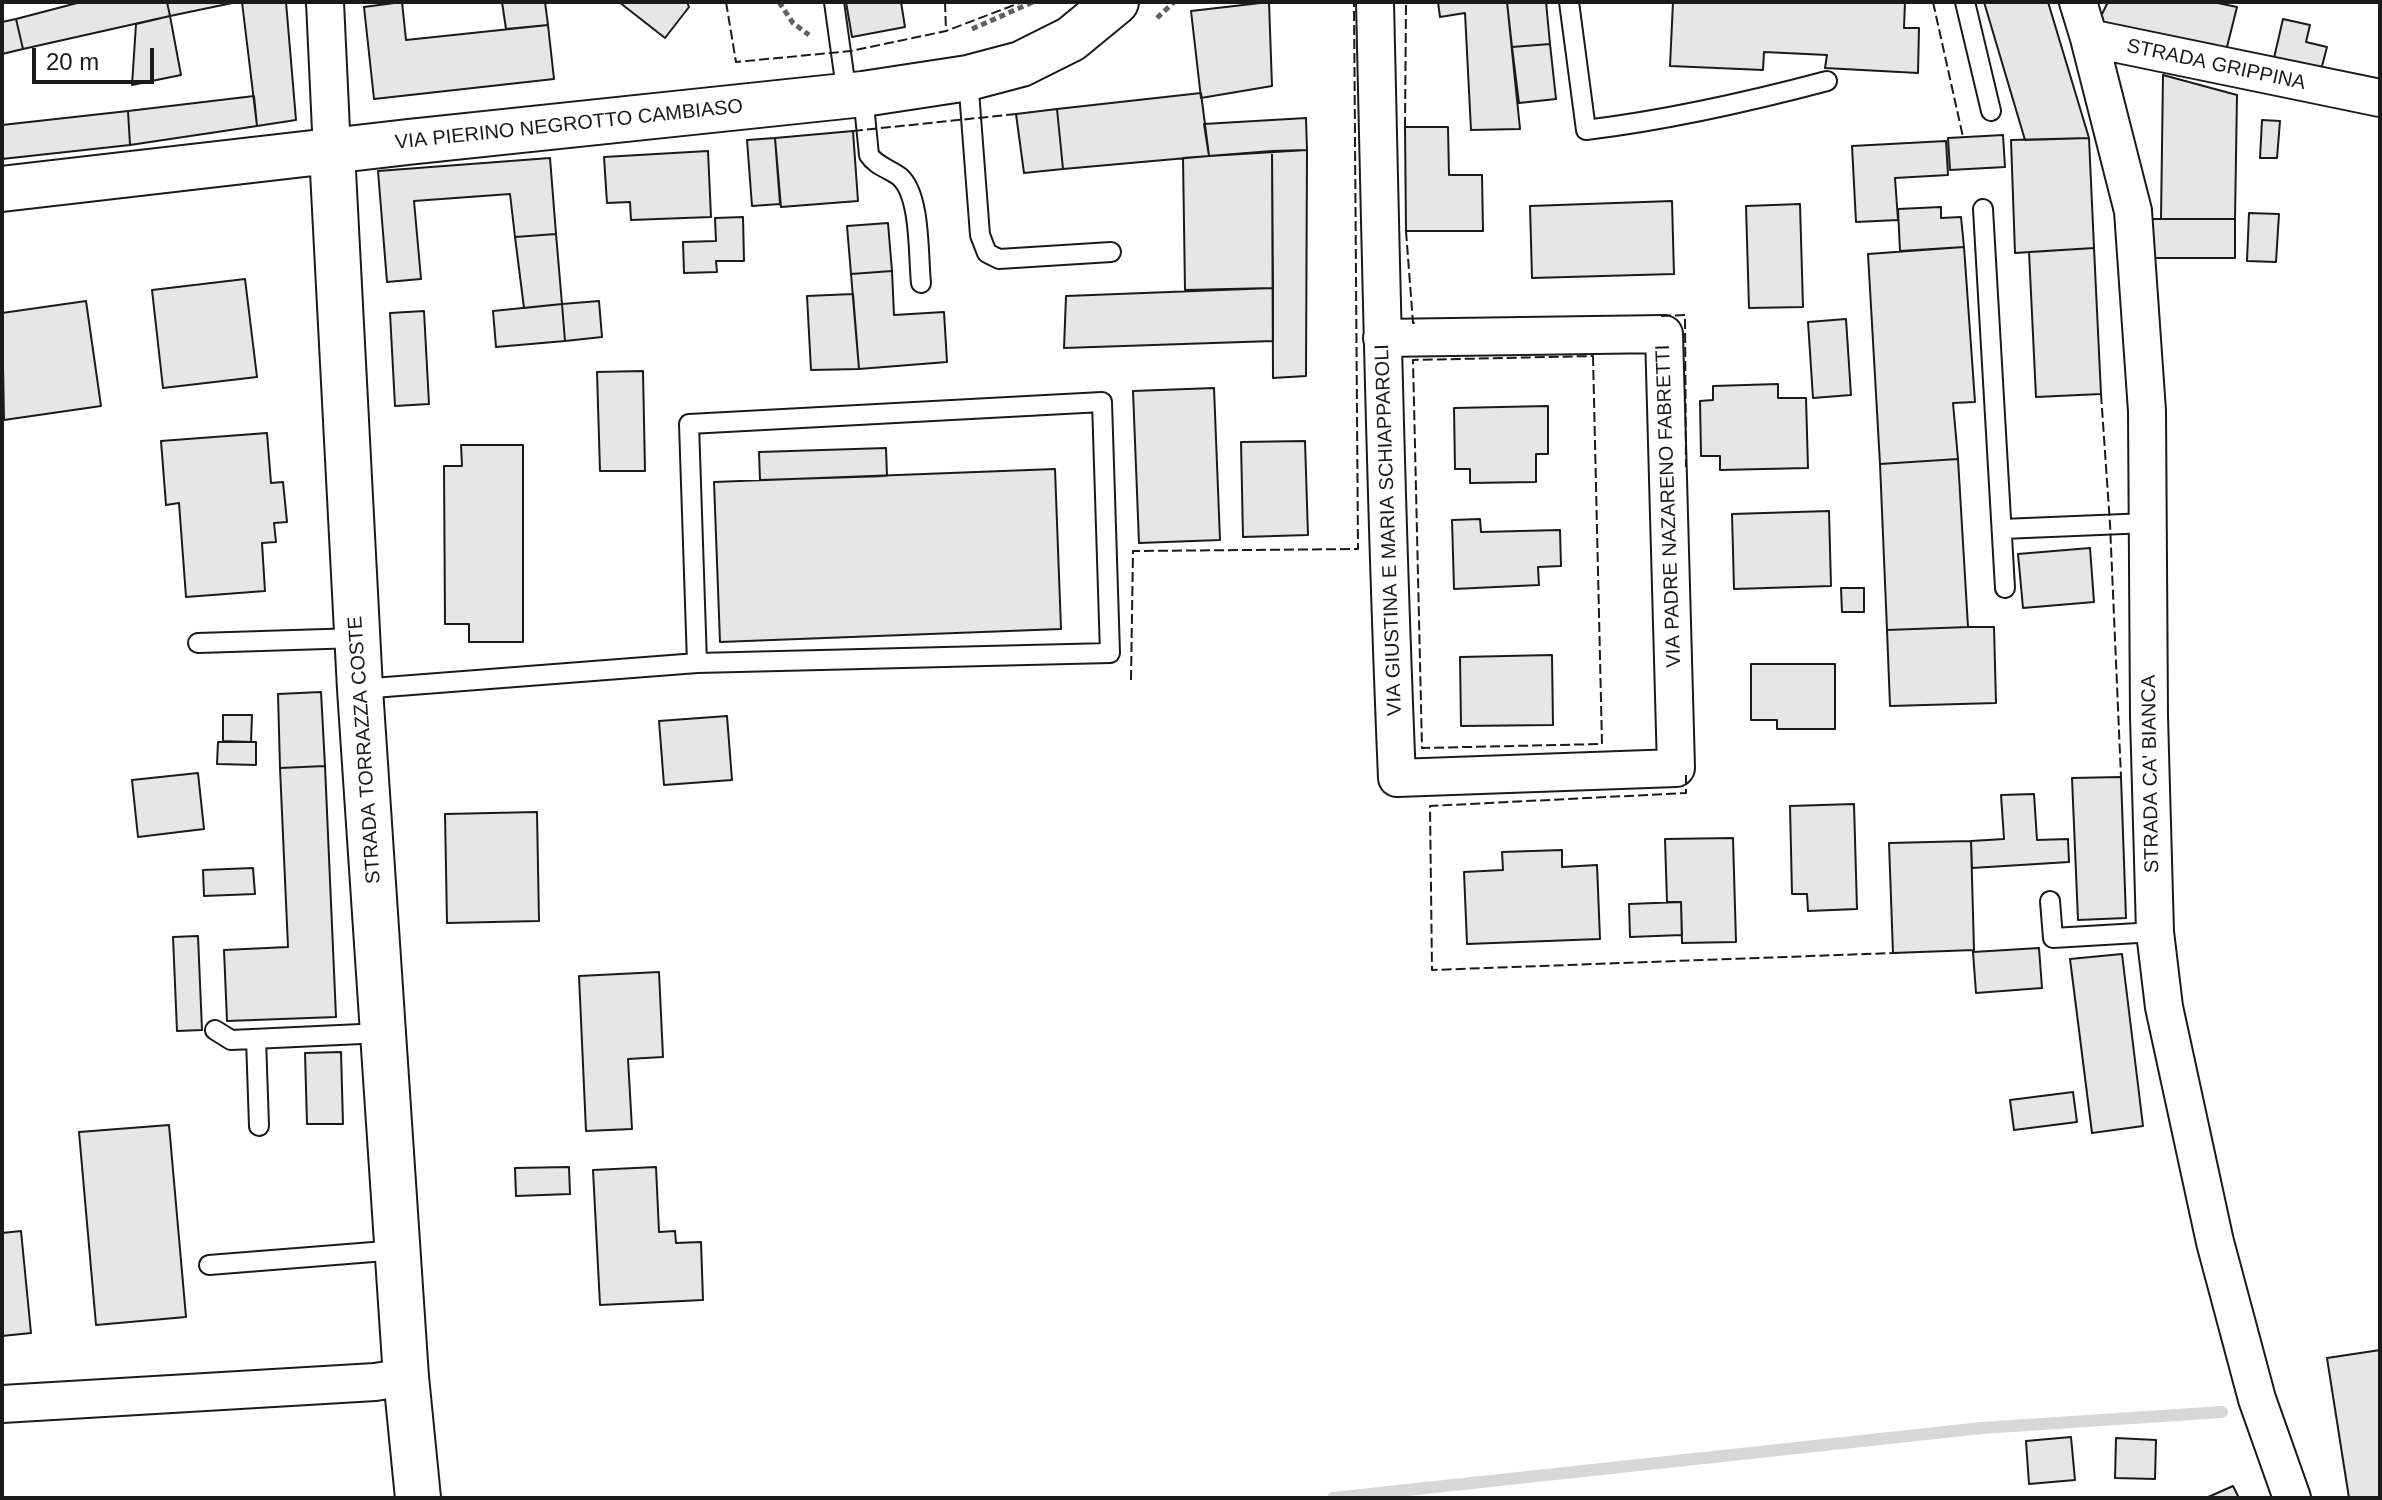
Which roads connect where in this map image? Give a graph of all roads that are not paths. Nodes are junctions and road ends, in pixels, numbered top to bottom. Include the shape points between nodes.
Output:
1 (325, 2) edge
2 (834, 2) edge
3 (1116, 2) edge
4 (1375, 2) edge
5 (1569, 2) edge
6 (1965, 2) edge
7 (2078, 2) edge
8 (2089, 38) junction
9 (968, 78) junction
10 (1827, 81) dead end
11 (855, 95) junction
12 (2380, 98) edge
13 (1991, 111) dead end
14 (332, 152) junction
15 (2, 189) edge
16 (1983, 209) dead end
17 (1111, 252) dead end
18 (921, 283) dead end
19 (1382, 338) junction
20 (2148, 523) junction
21 (2002, 529) junction
22 (2005, 588) dead end
23 (357, 638) junction
24 (198, 643) dead end
25 (697, 663) junction
26 (360, 689) junction
27 (1676, 768) joint
28 (2050, 901) dead end
29 (2155, 932) junction
30 (215, 1030) dead end
31 (383, 1033) junction
32 (256, 1039) junction
33 (259, 1126) dead end
34 (398, 1250) junction
35 (209, 1265) dead end
36 (406, 1377) junction
37 (2, 1404) edge
38 (418, 1498) edge
39 (2292, 1498) edge

1 - 14 street, STRADA TORRAZZA COSTE
2 - 11 lane
3 - 9 street, VIA PIERINO NEGROTTO CAMBIASO via 1071,39 1021,64
4 - 19 street, VIA GIUSTINA E MARIA SCHIAPPAROLI
5 - 10 lane via 1586,130 1747,102
6 - 13 lane
7 - 8 street
8 - 12 street, STRADA GRIPPINA
8 - 20 street, STRADA CA' BIANCA via 2133,211 2147,411
9 - 11 street, VIA PIERINO NEGROTTO CAMBIASO
9 - 17 lane via 980,235 987,253 999,259
11 - 14 street, VIA PIERINO NEGROTTO CAMBIASO
11 - 18 lane via 869,155 901,178 913,196
14 - 15 street, VIA PIERINO NEGROTTO CAMBIASO
14 - 23 street, STRADA TORRAZZA COSTE
16 - 21 lane
19 - 27 street, VIA PADRE NAZARENO FABRETTI via 1664,334
19 - 27 street, VIA GIUSTINA E MARIA SCHIAPPAROLI via 1397,778
20 - 21 lane
20 - 29 street, STRADA CA' BIANCA
21 - 22 lane
23 - 24 lane
23 - 26 street, STRADA TORRAZZA COSTE
25 - 25 lane via 1110,653 1102,402 689,424
25 - 26 lane
26 - 31 street, STRADA TORRAZZA COSTE
28 - 29 lane via 2053,938
29 - 39 street, STRADA CA' BIANCA via 2164,1007 2215,1242 2257,1399
30 - 32 lane via 231,1040
31 - 32 lane
31 - 34 street, STRADA TORRAZZA COSTE
32 - 33 lane
34 - 35 lane
34 - 36 street, STRADA TORRAZZA COSTE
36 - 37 street
36 - 38 street, STRADA TORRAZZA COSTE

